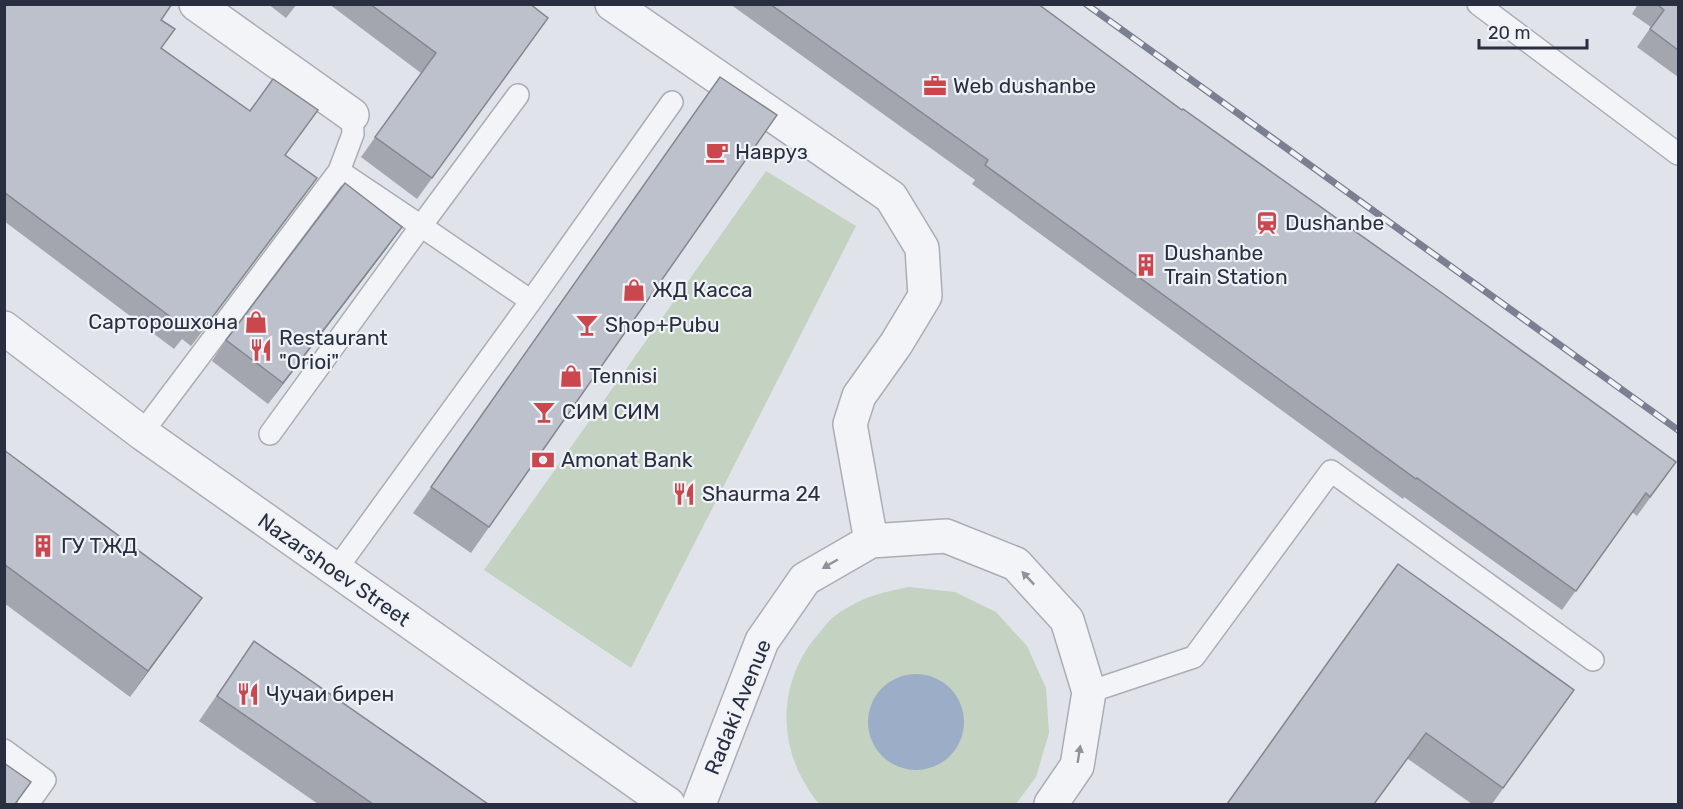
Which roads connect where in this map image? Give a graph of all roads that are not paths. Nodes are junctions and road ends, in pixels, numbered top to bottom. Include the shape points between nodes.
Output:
1 (196, 4) edge
2 (612, 4) edge
3 (1478, 4) edge
4 (518, 95) dead end
5 (672, 102) dead end
6 (352, 115) joint
7 (1678, 154) edge
8 (339, 171) junction
9 (421, 226) junction
10 (531, 301) junction
11 (4, 328) edge
12 (142, 433) junction
13 (270, 434) dead end
14 (870, 542) junction
15 (335, 571) junction
16 (1593, 660) dead end
17 (1089, 692) junction
18 (4, 750) edge
19 (28, 804) edge
20 (668, 804) edge
21 (699, 804) edge
22 (1051, 804) edge

1 - 6 street
2 - 14 street via 891,197 922,248 925,296 859,396 850,424
3 - 7 lane
4 - 9 lane
5 - 10 lane
6 - 8 lane via 353,134
8 - 9 lane
8 - 12 lane
9 - 10 lane
9 - 13 lane
10 - 15 lane
11 - 12 street, Nazarshoev Street
12 - 15 street, Nazarshoev Street
17 -> 14 street, Radaki Avenue via 1067,620 1016,564 946,536
14 -> 21 street, Radaki Avenue via 805,579 762,641
15 - 20 street, Nazarshoev Street
16 - 17 lane via 1331,471 1194,657
22 -> 17 street, Radaki Avenue via 1077,766
18 - 19 lane via 45,780

